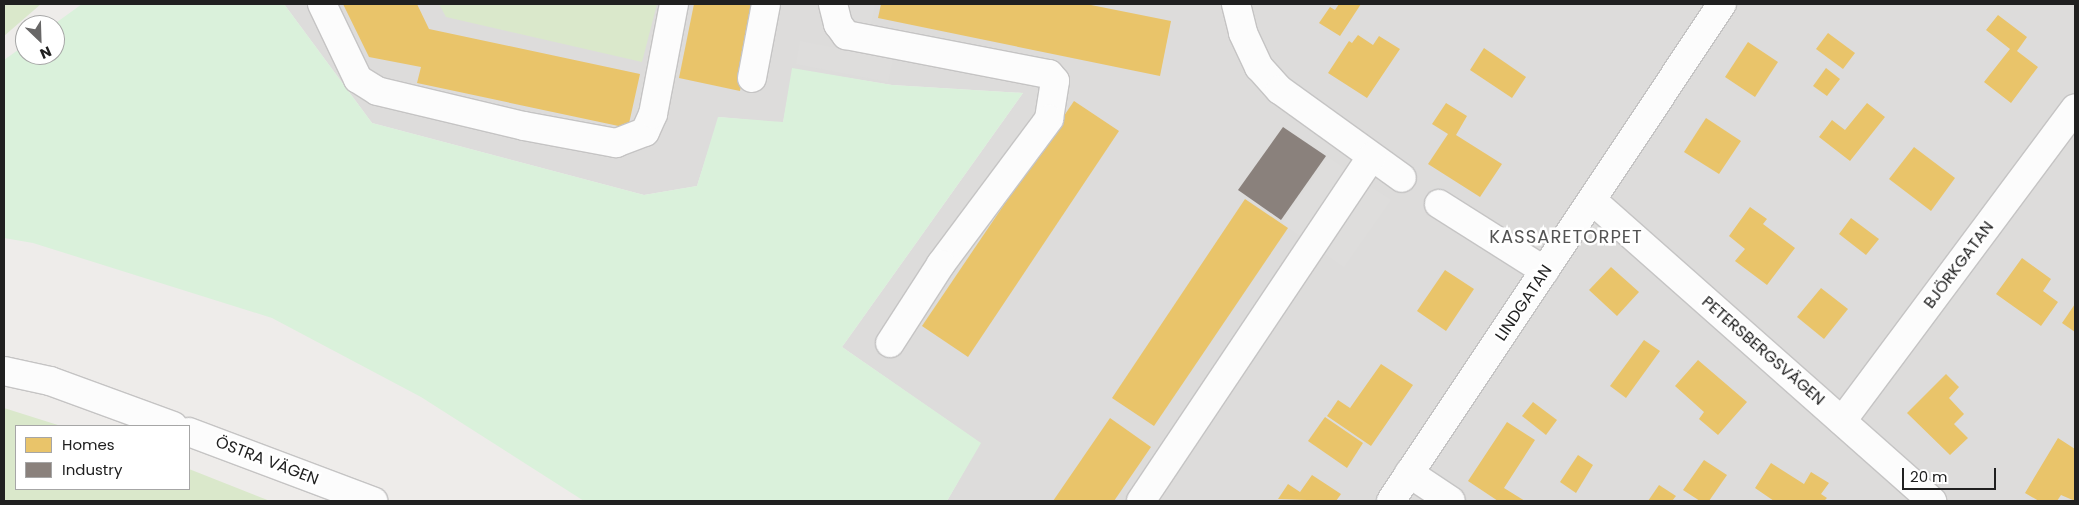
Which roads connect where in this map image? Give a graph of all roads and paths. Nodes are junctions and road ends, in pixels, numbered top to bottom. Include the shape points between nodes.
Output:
1 (322, 4) edge
2 (674, 4) edge
3 (766, 4) edge
4 (833, 4) edge
5 (1238, 4) edge
6 (1722, 4) edge
7 (752, 78) dead end
8 (2075, 108) edge
9 (1371, 157) junction
10 (1402, 178) dead end
11 (1593, 201) junction
12 (1440, 204) dead end
13 (1545, 271) junction
14 (890, 343) dead end
15 (4, 370) edge
16 (1842, 422) junction
17 (170, 425) edge
18 (190, 432) edge
19 (1410, 474) junction
20 (373, 501) edge
21 (1141, 501) edge
22 (1391, 501) edge
23 (1451, 501) edge
24 (1932, 501) edge

1 - 2 street via 358,79 377,91 524,126 616,143 645,132 653,114
3 - 7 street
4 - 14 street via 838,24 846,35 1049,74 1055,81 1049,119 941,264
5 - 9 street via 1243,33 1259,67 1280,90
6 - 11 street, LINDGATAN
8 - 16 street, BJÖRKGATAN
9 - 10 street
9 - 21 street
11 - 13 street, LINDGATAN
11 - 16 street, PETERSBERGSVÄGEN
12 - 13 street
13 - 19 street, LINDGATAN
15 - 17 street via 50,381
16 - 24 street, PETERSBERGSVÄGEN
18 - 20 street, ÖSTRA VÄGEN
19 - 22 street, LINDGATAN
19 - 23 street

